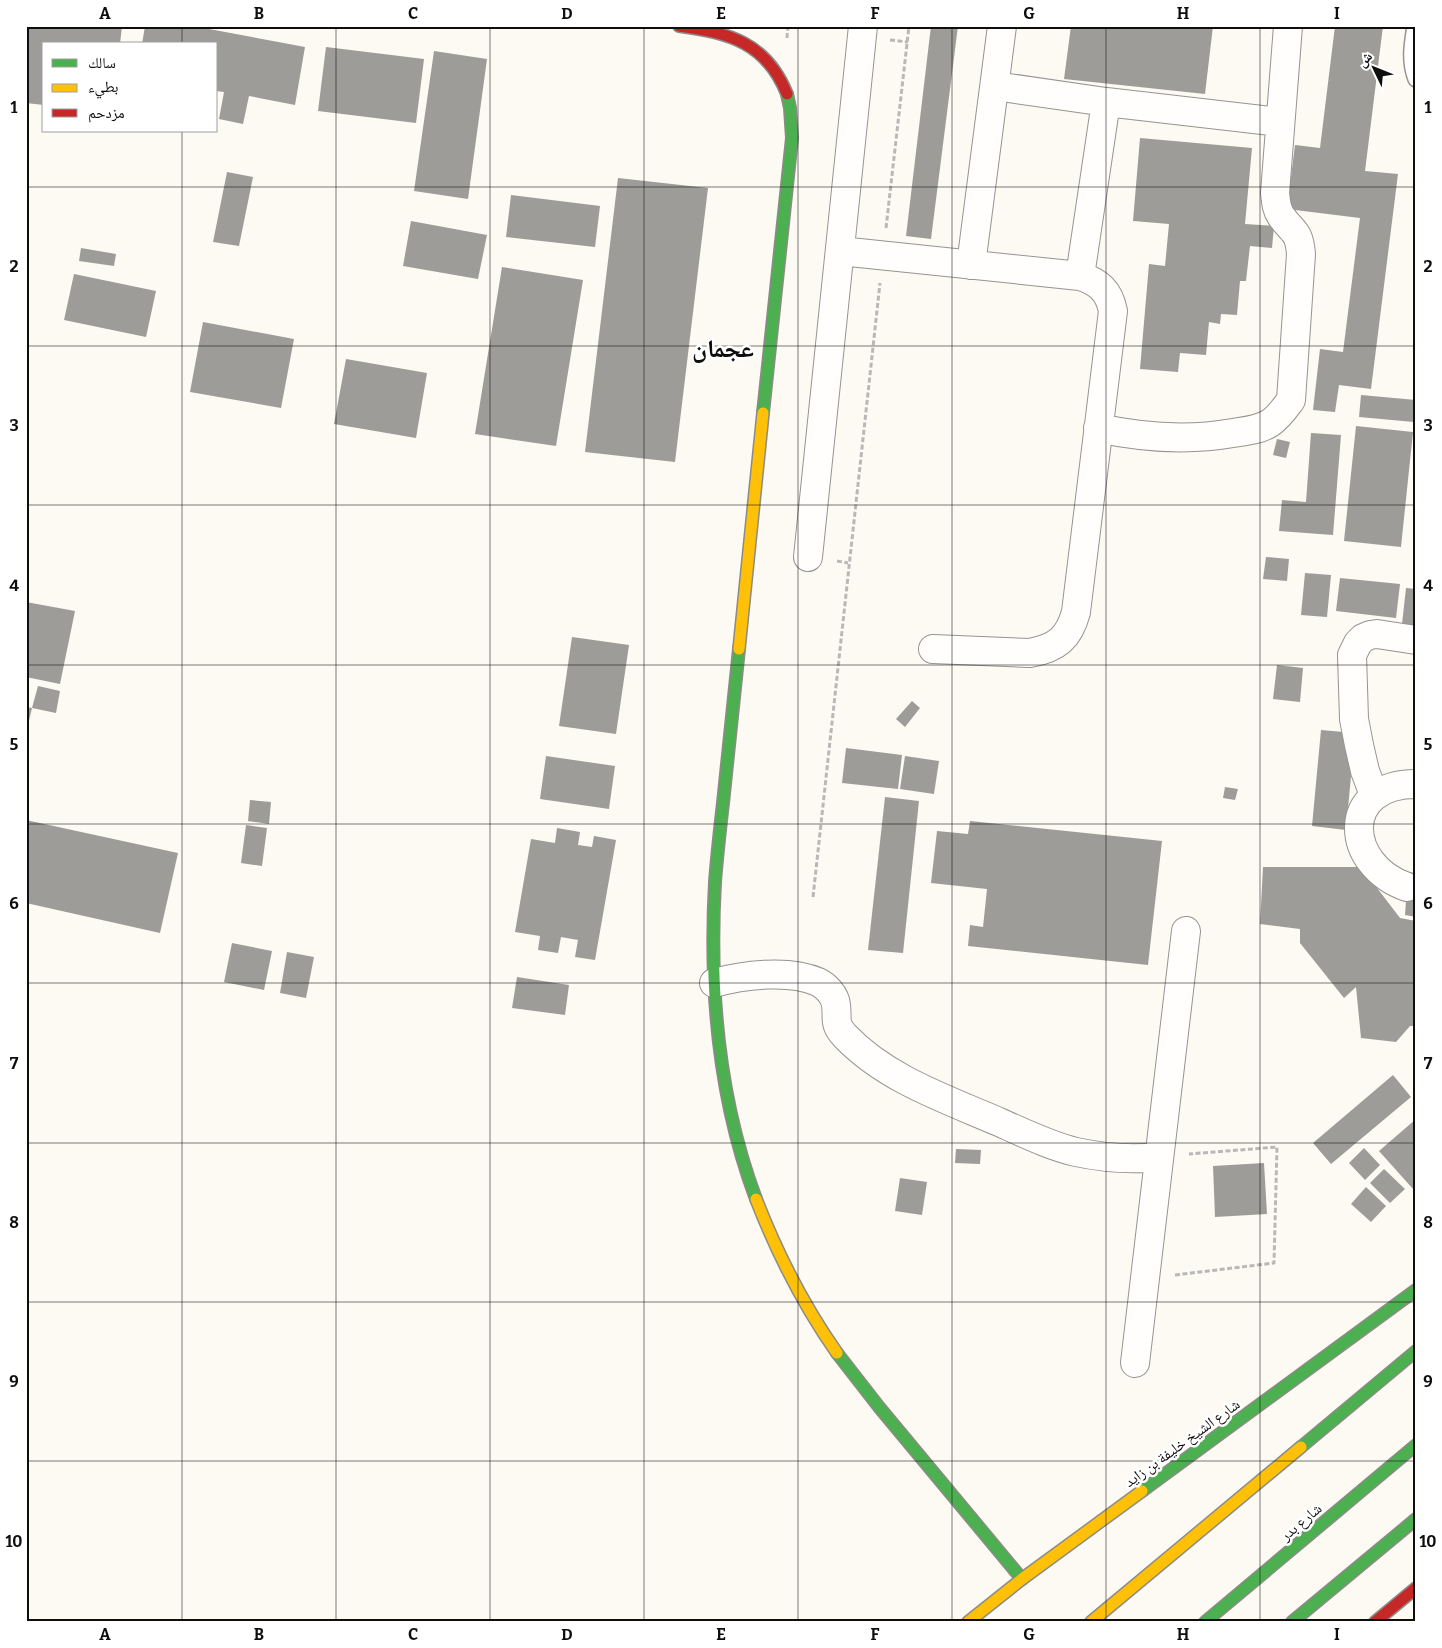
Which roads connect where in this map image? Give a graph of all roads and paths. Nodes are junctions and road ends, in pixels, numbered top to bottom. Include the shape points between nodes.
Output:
1 (679, 26) edge
2 (863, 26) edge
3 (909, 26) edge
4 (1002, 26) edge
5 (1288, 26) edge
6 (1415, 26) edge
7 (700, 28) edge
8 (1416, 79) edge
9 (995, 86) junction
10 (1106, 102) junction
11 (1280, 122) junction
12 (840, 251) junction
13 (883, 256) junction
14 (971, 264) junction
15 (1080, 276) junction
16 (1098, 428) junction
17 (808, 557) dead end
18 (1416, 640) edge
19 (933, 649) dead end
20 (1416, 784) edge
21 (1374, 796) junction
22 (1407, 887) dead end
23 (813, 897) dead end
24 (1186, 931) dead end
25 (714, 983) junction
26 (1159, 1157) junction
27 (1145, 1279) junction
28 (1416, 1290) edge
29 (1416, 1351) edge
30 (1135, 1363) dead end
31 (1416, 1445) edge
32 (1416, 1519) edge
33 (1022, 1579) junction
34 (1416, 1588) edge
35 (968, 1622) edge
36 (1091, 1622) edge
37 (1205, 1622) edge
38 (1292, 1622) edge
39 (1375, 1622) edge

1 - 7 street
2 - 12 street
3 - 13 path
4 - 9 street
5 - 11 street
6 - 8 lane via 1410,57
7 - 25 street via 742,41 760,54 783,83 793,119 715,881
9 - 10 street
9 - 14 street
10 - 11 street
10 - 15 street
11 - 16 street via 1276,204 1280,215 1299,237 1301,254 1291,400 1271,422 1257,429 1213,436 1156,438
12 - 13 street
12 - 17 street
13 - 14 street
13 - 23 path
14 - 15 street
15 - 16 street via 1099,284 1111,301
16 - 19 street via 1076,612 1066,636 1056,645 1030,653
18 - 21 street via 1370,635 1358,643 1352,655 1354,719
20 - 21 street via 1400,784
21 - 22 street via 1360,816 1360,840 1370,862 1396,884
24 - 26 street
25 - 26 street via 762,975 819,983 833,996 837,1025 844,1035 869,1057 925,1090 1074,1152 1137,1159
25 - 33 street via 724,1084 736,1136 752,1187 795,1285 853,1375
26 - 27 street
26 - 27 path via 1277,1146 1274,1263
27 - 30 street
28 - 33 street, شارع الشيخ خليفة بن زايد
29 - 36 street
31 - 37 street, شارع بدر
32 - 38 street
33 - 35 street, شارع الشيخ خليفة بن زايد
34 - 39 street

